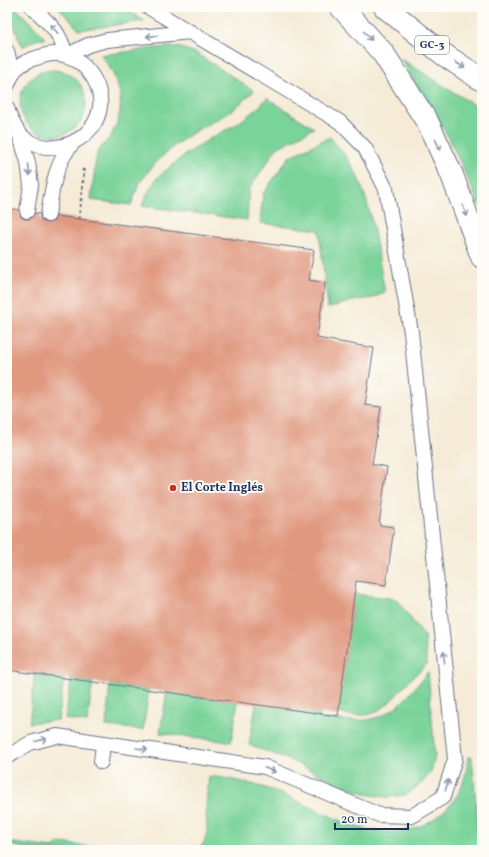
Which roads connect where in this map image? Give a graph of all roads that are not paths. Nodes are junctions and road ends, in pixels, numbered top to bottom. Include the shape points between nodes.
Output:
1 (32, 7) edge
2 (148, 7) edge
3 (342, 7) edge
4 (385, 7) edge
5 (191, 32) junction
6 (7, 51) edge
7 (66, 56) junction
8 (482, 80) edge
9 (8, 84) edge
10 (8, 117) edge
11 (19, 132) junction
12 (73, 143) junction
13 (27, 211) dead end
14 (48, 215) dead end
15 (482, 257) edge
16 (103, 743) junction
17 (7, 757) edge
18 (100, 762) dead end

7 -> 1 lane via 58,34
2 - 5 lane
3 -> 15 highway via 383,53 428,123 452,175
4 -> 8 highway, GC-3 via 443,54
5 -> 7 lane via 107,40 88,45
16 -> 5 lane via 265,767 379,815 412,816 443,797 455,759 411,332 386,190 365,148 340,122
6 - 9 lane
7 - 9 lane via 54,54 32,59 14,71
7 - 12 lane via 84,65 94,77 99,92 100,107 95,122 86,135
10 - 11 lane
11 - 12 lane via 30,142 44,147 59,147
11 -> 13 lane via 28,162 31,186
12 - 14 lane via 65,152 55,176
17 -> 16 lane via 30,743 57,736
16 - 18 lane

